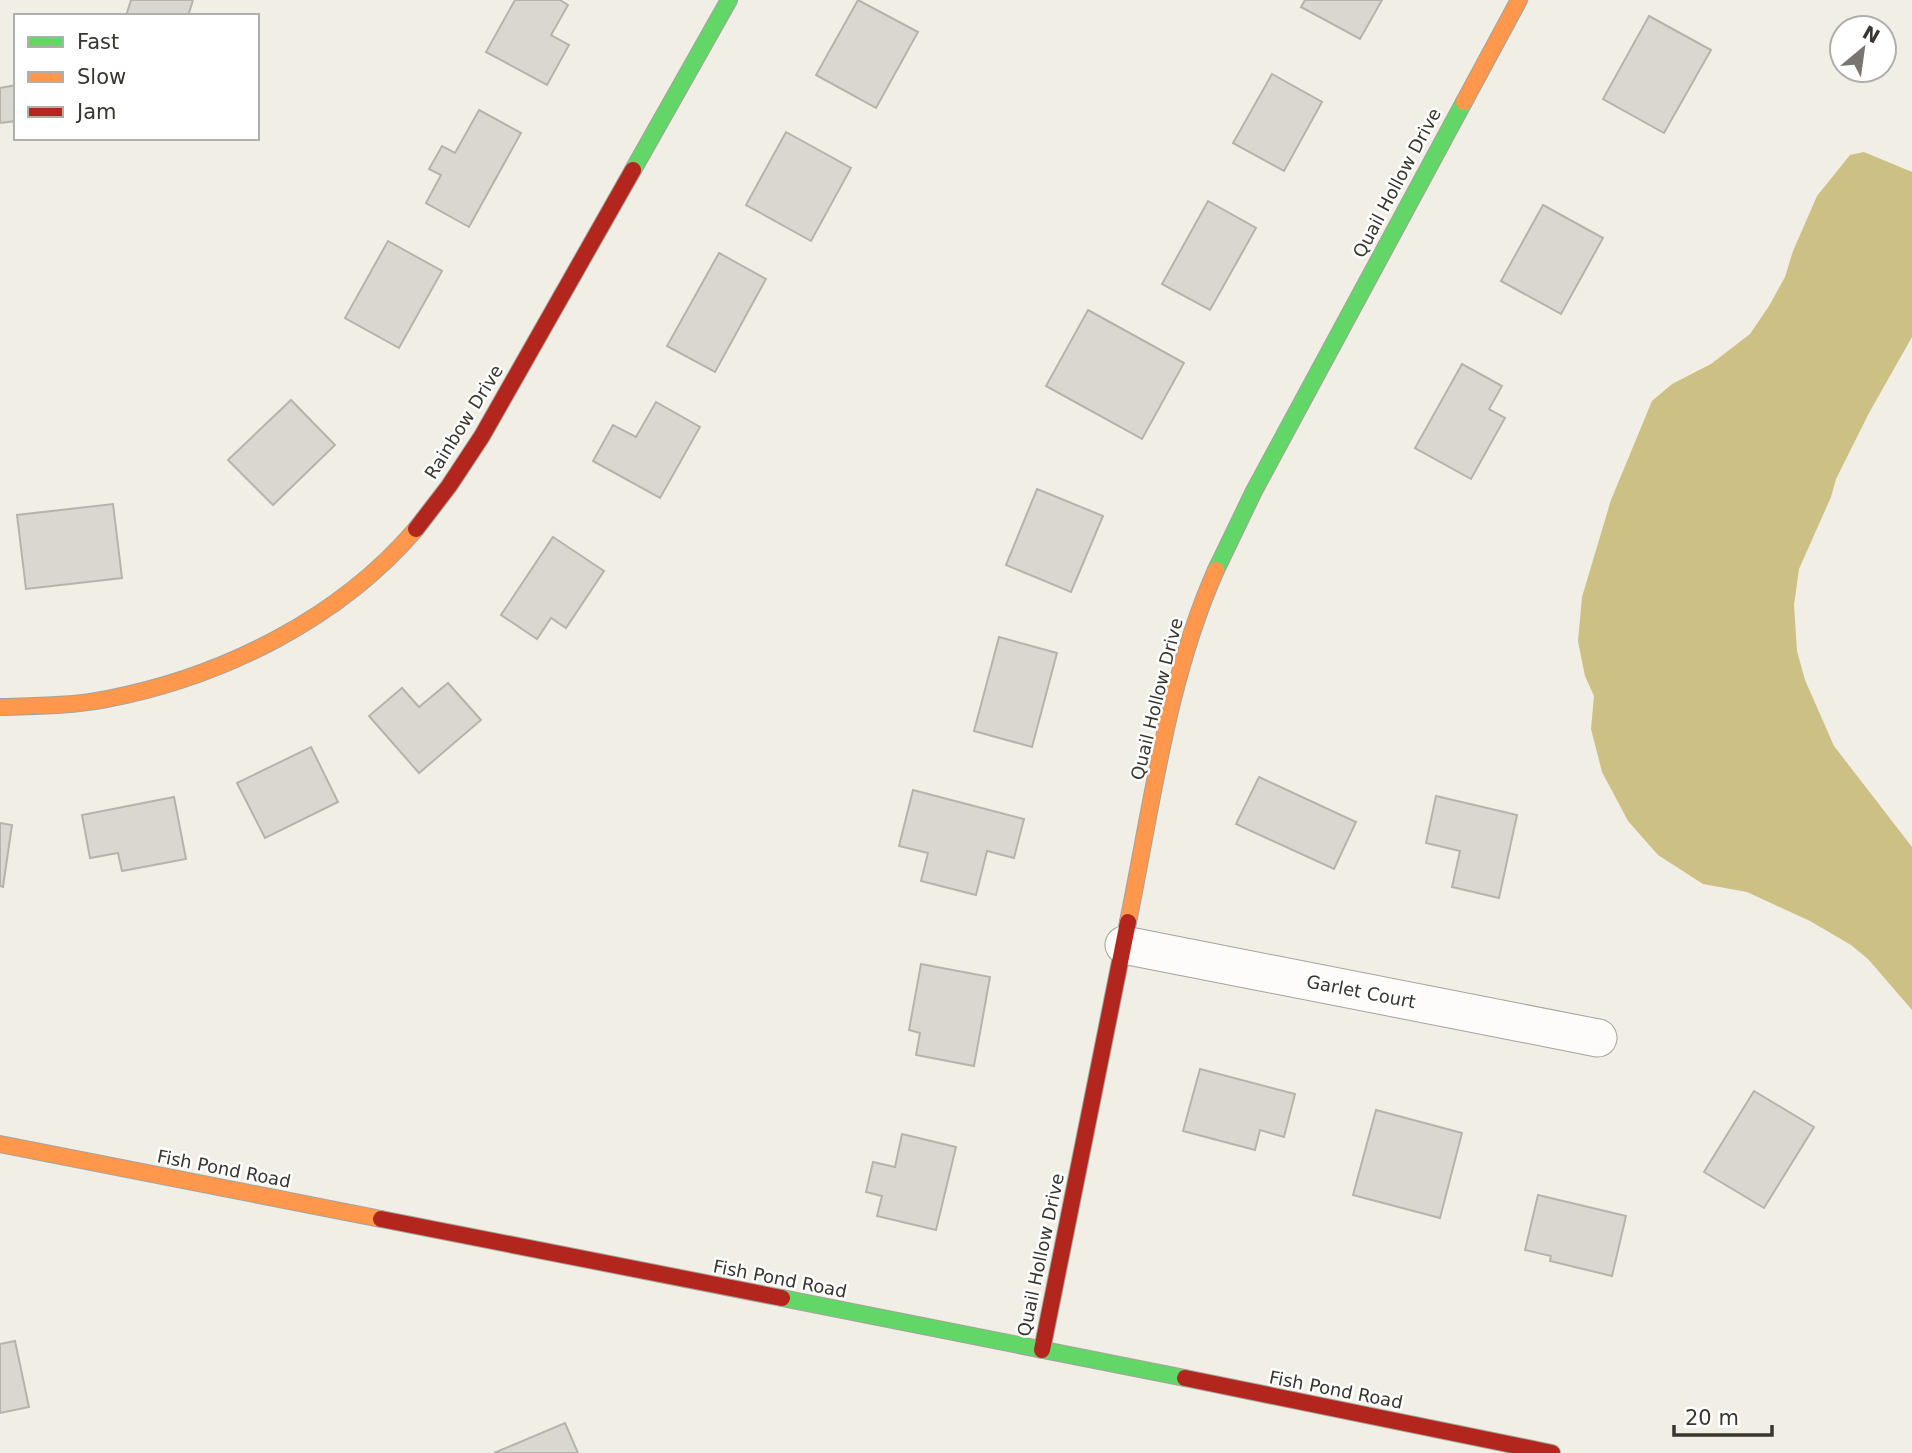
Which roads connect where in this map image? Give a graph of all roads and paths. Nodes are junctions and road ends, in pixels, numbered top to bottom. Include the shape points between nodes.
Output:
1 (729, 0) edge
2 (1518, 0) edge
3 (0, 707) edge
4 (1125, 945) junction
5 (1598, 1038) dead end
6 (0, 1144) edge
7 (1042, 1350) junction
8 (1552, 1453) edge

1 - 3 street, Rainbow Drive via 482,436 437,502 384,562 282,637 208,673 113,698
2 - 4 street, Quail Hollow Drive via 1286,429 1198,613 1179,674
4 - 5 street, Garlet Court
4 - 7 street, Quail Hollow Drive
6 - 7 street, Fish Pond Road
7 - 8 street, Fish Pond Road

